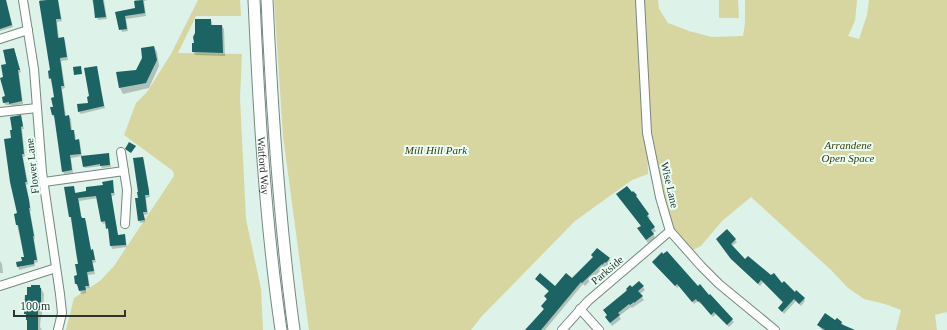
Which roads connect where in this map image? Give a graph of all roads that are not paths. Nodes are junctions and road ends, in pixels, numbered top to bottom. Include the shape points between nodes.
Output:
1 (23, 0) edge
2 (254, 0) edge
3 (267, 0) edge
4 (640, 0) edge
5 (28, 30) junction
6 (0, 39) edge
7 (37, 108) junction
8 (0, 112) edge
9 (122, 152) dead end
10 (124, 171) junction
11 (44, 182) junction
12 (125, 224) dead end
13 (670, 231) junction
14 (56, 268) junction
15 (0, 286) edge
16 (580, 309) junction
17 (58, 330) edge
18 (281, 330) edge
19 (294, 330) edge
20 (562, 330) edge
21 (599, 330) edge
22 (775, 330) edge

1 - 5 street, Flower Lane
2 - 18 highway, Watford Way via 261,151
3 - 19 highway, Watford Way via 275,154
4 - 13 street, Wise Lane via 647,133
5 - 6 street
5 - 7 street, Flower Lane
7 - 8 street
7 - 11 street, Flower Lane
9 - 10 street
10 - 11 street
10 - 12 street
11 - 14 street, Flower Lane
13 - 16 street, Parkside
13 - 22 street, Wise Lane via 719,284
14 - 15 street
14 - 17 street, Flower Lane via 62,313
16 - 20 street, Parkside
16 - 21 street

